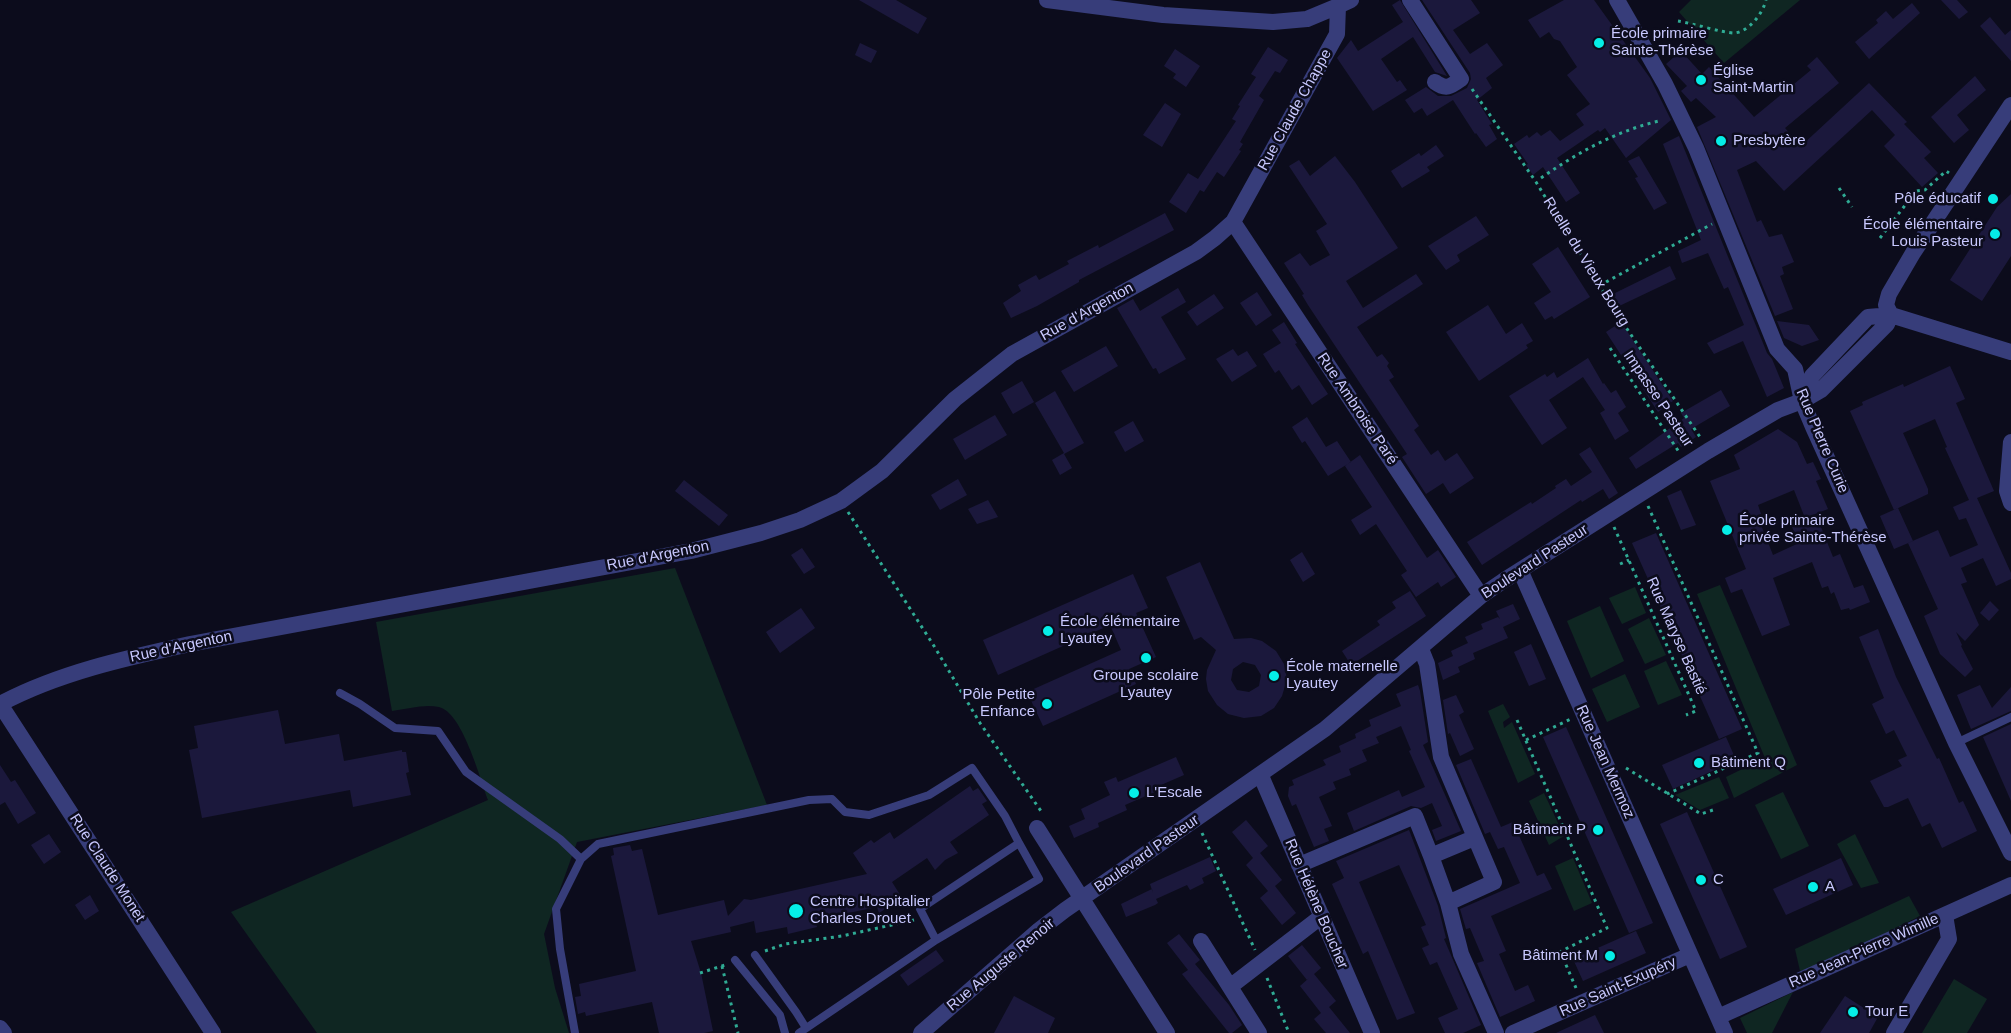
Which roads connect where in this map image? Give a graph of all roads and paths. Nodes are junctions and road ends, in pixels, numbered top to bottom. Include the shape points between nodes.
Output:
1 (1047, 0) edge
2 (1410, 0) edge
3 (1617, 0) edge
4 (1766, 0) edge
5 (1345, 3) edge
6 (1678, 21) dead end
7 (1461, 80) junction
8 (1435, 82) dead end
9 (2011, 105) edge
10 (1659, 121) dead end
11 (1541, 178) dead end
12 (1961, 181) junction
13 (1839, 188) dead end
14 (1852, 207) dead end
15 (1724, 218) junction
16 (1233, 222) junction
17 (1880, 238) dead end
18 (1606, 282) dead end
19 (1891, 315) junction
20 (1610, 348) dead end
21 (2011, 352) edge
22 (1802, 401) junction
23 (2011, 442) edge
24 (1708, 451) junction
25 (1687, 464) junction
26 (1642, 492) junction
27 (841, 501) junction
28 (2011, 503) edge
29 (1608, 514) junction
30 (1629, 560) junction
31 (1620, 564) dead end
32 (1520, 570) junction
33 (1481, 596) junction
34 (1421, 649) junction
35 (340, 693) dead end
36 (0, 704) edge
37 (1584, 713) junction
38 (1686, 715) dead end
39 (2011, 717) edge
40 (1517, 720) dead end
41 (1526, 740) junction
42 (1956, 742) junction
43 (1601, 753) junction
44 (1261, 776) junction
45 (1667, 794) junction
46 (1716, 809) dead end
47 (1197, 820) junction
48 (1037, 828) joint
49 (1474, 838) junction
50 (1019, 843) junction
51 (2011, 853) edge
52 (1431, 856) junction
53 (581, 859) junction
54 (1299, 866) junction
55 (2011, 885) edge
56 (1082, 899) junction
57 (1448, 903) junction
58 (1946, 915) junction
59 (1322, 916) junction
60 (925, 918) junction
61 (936, 940) junction
62 (1201, 941) dead end
63 (1560, 951) junction
64 (755, 955) joint
65 (1690, 955) junction
66 (735, 960) joint
67 (1544, 960) dead end
68 (1261, 963) junction
69 (722, 966) junction
70 (700, 974) dead end
71 (1231, 986) junction
72 (1582, 1002) junction
73 (1718, 1017) junction
74 (0, 1028) edge
75 (803, 1031) edge
76 (4, 1033) edge
77 (213, 1033) edge
78 (574, 1033) edge
79 (738, 1033) edge
80 (785, 1033) edge
81 (921, 1033) edge
82 (1167, 1033) edge
83 (1259, 1033) edge
84 (1289, 1033) edge
85 (1372, 1033) edge
86 (1496, 1033) edge
87 (1513, 1033) edge
88 (1725, 1033) edge
89 (1894, 1033) edge

1 - 5 street via 1163,15 1273,22 1307,19
2 - 7 street
3 - 15 street, Rue Pierre Curie via 1678,110
4 - 6 path via 1754,22 1734,33
5 - 16 street, Rue Claude Chappe via 1337,34
7 - 8 street via 1448,88
7 - 24 path, Ruelle du Vieux Bourg via 1465,78 1536,182
9 - 12 street
10 - 11 path via 1601,141
12 - 17 path via 1946,171 1925,190 1916,191
12 - 19 street via 1889,294 1886,305
13 - 14 path
15 - 18 path
15 - 22 street, Rue Pierre Curie via 1778,349 1795,369
16 - 27 street, Rue d'Argenton via 1196,252 1012,354 955,399 882,471
16 - 33 street, Rue Ambroise Paré
19 - 21 street
19 - 22 street via 1868,317 1812,376
20 - 25 path, Impasse Pasteur
22 - 24 street, Boulevard Pasteur via 1778,410
22 - 42 street, Rue Pierre Curie
23 - 28 street via 2007,491
24 - 25 street, Boulevard Pasteur
25 - 26 street, Boulevard Pasteur
26 - 29 street, Boulevard Pasteur
26 - 45 path via 1758,753
27 - 36 street, Rue d'Argenton via 800,520 692,551 128,657 26,690
27 - 48 path via 980,723 1048,821
29 - 30 path, Rue Maryse Bastié
29 - 32 street, Boulevard Pasteur
30 - 31 path
30 - 38 path, Rue Maryse Bastié via 1696,711
32 - 33 street, Boulevard Pasteur
32 - 37 street, Rue Jean Mermoz
33 - 34 street, Boulevard Pasteur
34 - 44 street, Boulevard Pasteur
34 - 49 street via 1427,664 1441,757
35 - 53 lane via 395,728 438,730 466,772 560,839
36 - 77 street, Rue Claude Monet
37 - 41 path
37 - 43 street, Rue Jean Mermoz
39 - 42 lane
40 - 41 path
41 - 63 path via 1607,928
42 - 51 street, Rue Pierre Curie
43 - 45 path
43 - 65 street, Rue Jean Mermoz
44 - 47 street, Boulevard Pasteur
44 - 54 street, Rue Hélène Boucher
45 - 46 path via 1701,814
47 - 56 street, Boulevard Pasteur
47 - 68 path
48 - 56 street
49 - 52 street
49 - 57 street via 1494,882
50 - 53 lane via 972,768 929,795 869,815 845,812 832,800 810,800 598,844
50 - 60 lane via 920,909
50 - 61 lane via 1039,879
52 - 54 street via 1415,816
52 - 57 street
53 - 78 lane via 556,909
54 - 59 street, Rue Hélène Boucher
55 - 58 street, Rue Jean-Pierre Wimille
56 - 81 street, Rue Auguste Renoir via 1039,930
56 - 82 street
57 - 86 street via 1461,954
58 - 73 street, Rue Jean-Pierre Wimille
58 - 89 street via 1949,939
59 - 68 street
59 - 85 street, Rue Hélène Boucher
60 - 61 lane
60 - 64 path via 785,944
61 - 75 lane
62 - 71 street
63 - 67 path
63 - 72 path
64 - 75 lane via 796,1012
65 - 72 street, Rue Saint-Exupéry
65 - 73 street, Rue Jean Mermoz
66 - 69 path
66 - 80 lane via 780,1015
68 - 71 street
68 - 84 path
69 - 70 path
69 - 79 path
71 - 83 street
72 - 87 street, Rue Saint-Exupéry
73 - 88 street, Rue Jean Mermoz
74 - 76 street

